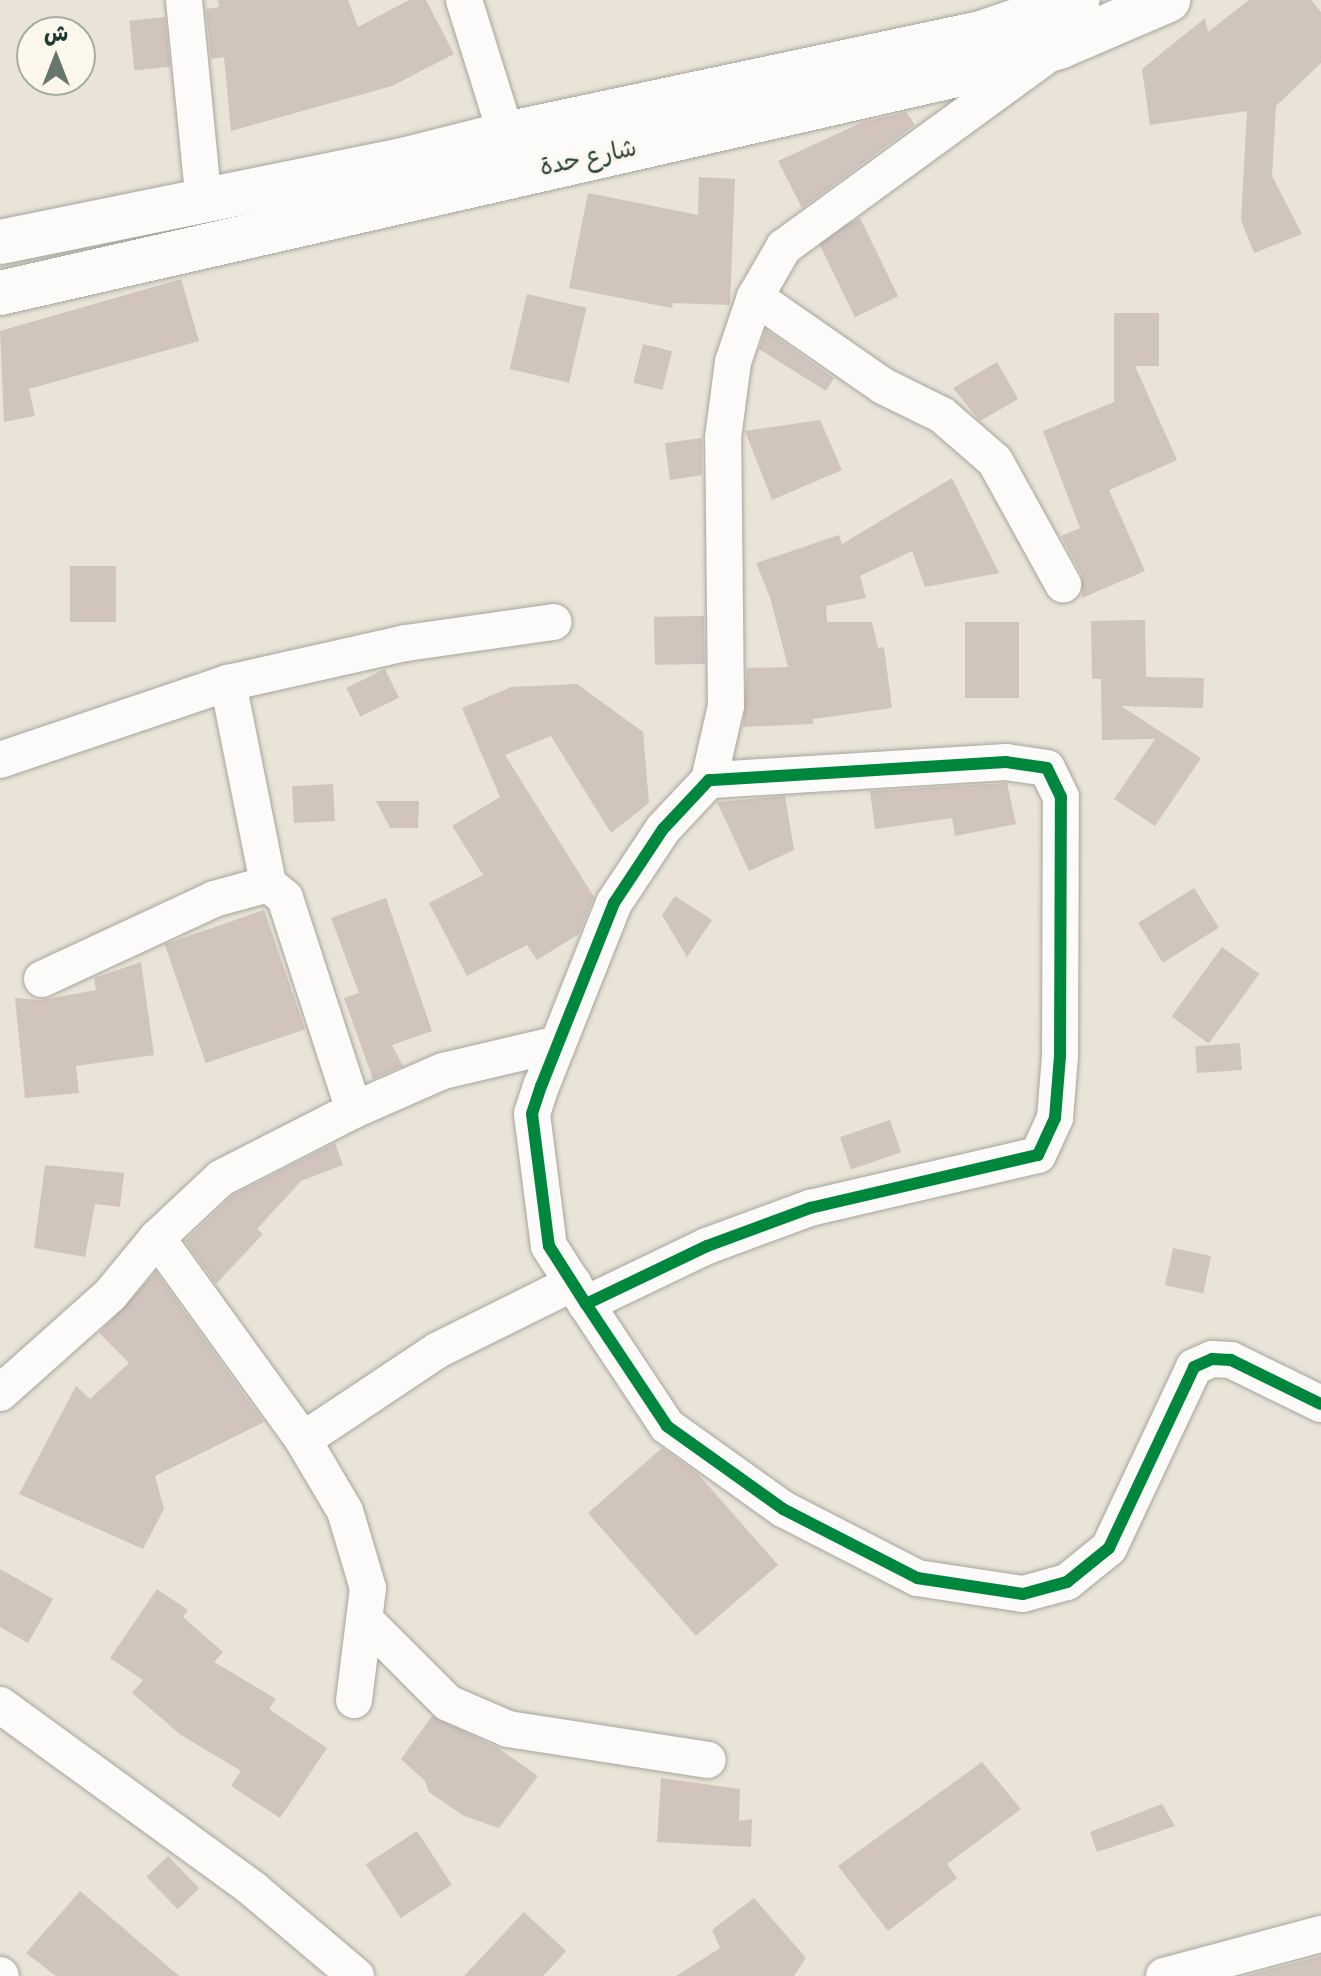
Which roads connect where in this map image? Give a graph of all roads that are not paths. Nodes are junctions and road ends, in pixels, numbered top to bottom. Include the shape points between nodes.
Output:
1 (184, 0) edge
2 (464, 0) edge
3 (1078, 0) edge
4 (1168, 0) edge
5 (1059, 47) junction
6 (989, 50) junction
7 (510, 154) junction
8 (204, 203) junction
9 (0, 242) edge
10 (0, 293) edge
11 (755, 297) junction
12 (1063, 584) dead end
13 (554, 622) dead end
14 (228, 683) junction
15 (0, 760) edge
16 (709, 780) junction
17 (268, 884) junction
18 (42, 979) dead end
19 (558, 1044) junction
20 (354, 1110) junction
21 (157, 1238) junction
22 (580, 1294) junction
23 (1, 1389) edge
24 (1321, 1404) edge
25 (303, 1440) junction
26 (365, 1620) junction
27 (354, 1700) dead end
28 (0, 1705) edge
29 (708, 1760) dead end
30 (1321, 1934) edge
31 (356, 1976) edge
32 (1164, 1976) edge

1 - 8 street
2 - 7 street
3 - 6 main road, شارع حدة
4 - 5 main road, شارع حدة
5 - 6 main road, شارع حدة
5 - 11 street via 784,247
6 - 7 main road, شارع حدة
7 - 8 main road, شارع حدة
7 - 10 main road, شارع حدة
8 - 9 main road, شارع حدة
11 - 12 street via 883,386 942,415 995,461
11 - 16 street via 733,362 723,438 726,706
13 - 14 street via 406,643
14 - 15 street
14 - 17 street
16 - 19 street via 663,829 614,903
16 - 22 street via 1006,762 1047,768 1061,797 1055,1118 1038,1155 810,1208
17 - 18 street via 214,899
17 - 20 street via 285,898
19 - 20 street via 443,1071
19 - 22 street via 532,1114 549,1246
20 - 21 street via 221,1178
21 - 23 street via 110,1295
21 - 25 street
22 - 24 street via 667,1426 783,1509 917,1578 1023,1594 1067,1582 1109,1548 1194,1367 1212,1359 1231,1360
22 - 25 street via 438,1350
25 - 26 street via 345,1511 368,1588
26 - 27 street
26 - 29 street via 448,1703 508,1729
28 - 31 street via 253,1889
30 - 32 street

